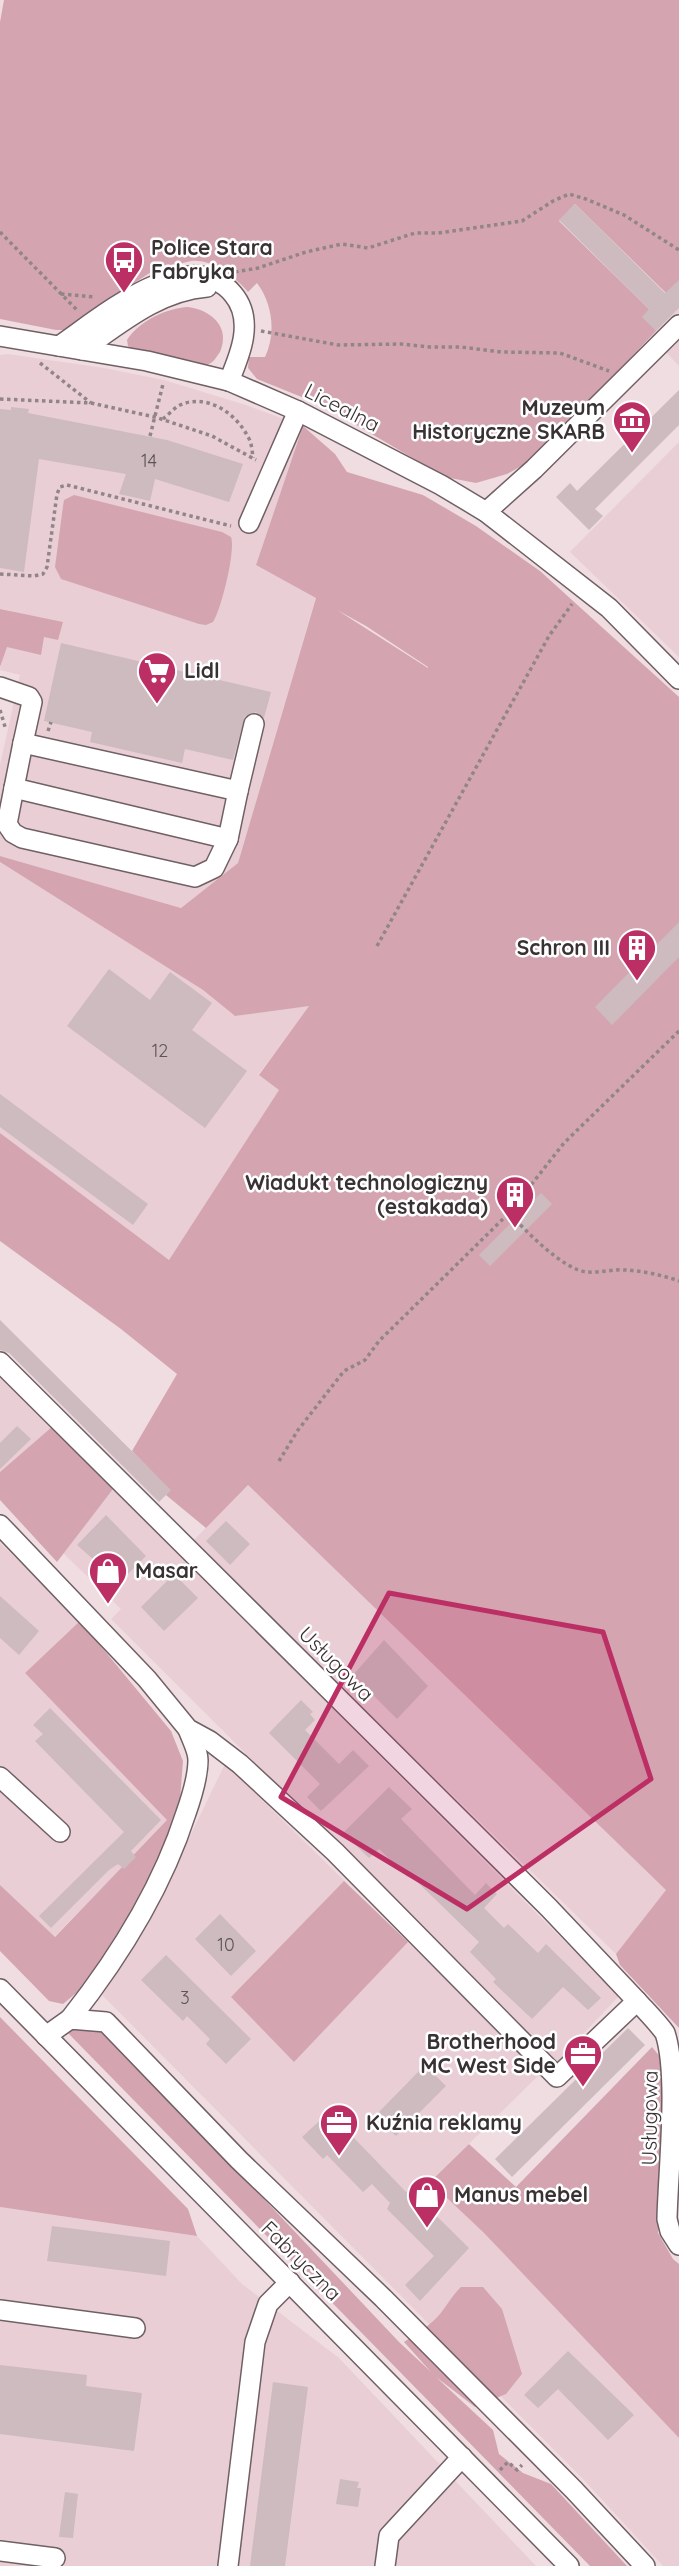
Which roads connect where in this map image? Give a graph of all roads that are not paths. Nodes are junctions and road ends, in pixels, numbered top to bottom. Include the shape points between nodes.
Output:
1 (227, 279) junction
2 (679, 325) edge
3 (0, 336) edge
4 (59, 346) junction
5 (82, 350) junction
6 (229, 381) junction
7 (298, 411) junction
8 (486, 512) junction
9 (249, 523) road end
10 (679, 679) edge
11 (0, 687) edge
12 (254, 724) dead end
13 (23, 743) junction
14 (14, 788) junction
15 (238, 791) junction
16 (228, 839) junction
17 (0, 1362) edge
18 (0, 1525) edge
19 (188, 1729) junction
20 (0, 1777) edge
21 (60, 1832) dead end
22 (0, 1989) edge
23 (637, 2001) junction
24 (70, 2019) junction
25 (46, 2036) junction
26 (679, 2245) edge
27 (290, 2282) junction
28 (0, 2310) edge
29 (135, 2328) dead end
30 (462, 2457) junction
31 (0, 2551) edge
32 (55, 2558) dead end
33 (565, 2565) edge
34 (228, 2566) edge
35 (385, 2566) edge
36 (645, 2566) edge

1 - 4 street via 201,276 156,284
1 - 5 street via 160,299
1 - 6 street via 240,305 244,329
2 - 8 street
3 - 4 street, Licealna
4 - 5 street, Licealna
5 - 6 street, Licealna
6 - 7 street, Licealna
7 - 8 street, Licealna
7 - 9 street
8 - 10 street, Licealna via 609,608
11 - 13 street via 29,696 32,702
12 - 15 street
13 - 14 street
13 - 15 street
14 - 16 street
14 - 16 street via 7,824 22,838 195,877 214,868
15 - 16 street
17 - 23 street, Usługowa
18 - 19 street via 147,1679
19 - 23 street via 240,1764 335,1852 557,2077
19 - 24 street via 198,1758 174,1850 136,1924
20 - 21 street
22 - 25 street, Fabryczna
23 - 26 street, Usługowa via 666,2035 674,2056 677,2132 667,2219
24 - 25 street
24 - 36 street via 106,2022 239,2160 575,2490
25 - 27 street, Fabryczna
27 - 30 street, Fabryczna
27 - 34 street via 268,2304 255,2342
28 - 29 street
30 - 33 street, Fabryczna
30 - 35 street via 389,2536
31 - 32 street

